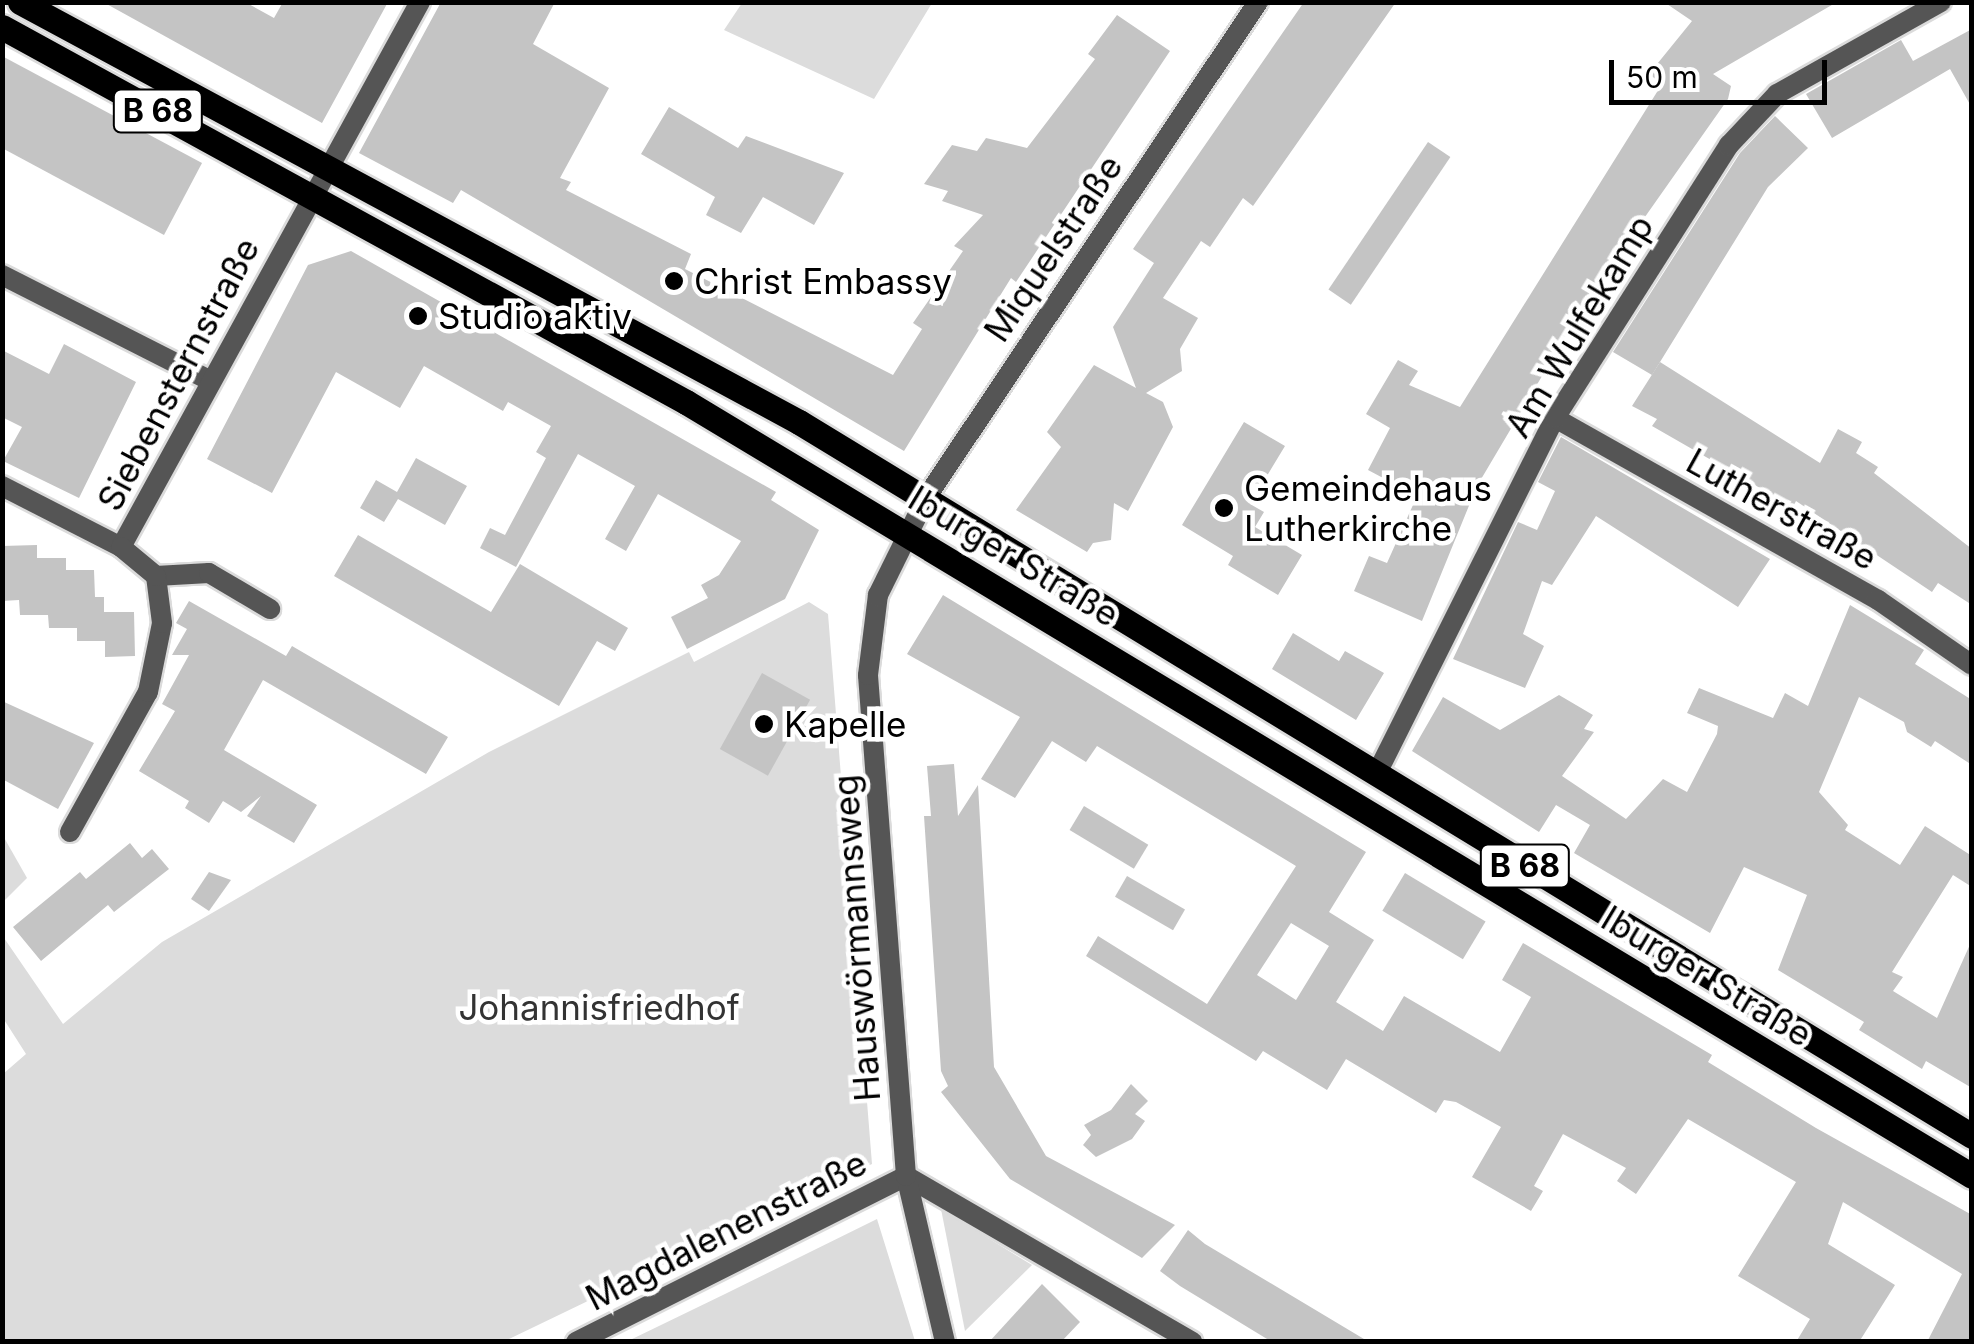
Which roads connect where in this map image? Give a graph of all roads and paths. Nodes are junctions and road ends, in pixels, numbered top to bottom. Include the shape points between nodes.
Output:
1 (20, 2) edge
2 (420, 2) edge
3 (1258, 2) edge
4 (1941, 2) edge
5 (2, 27) edge
6 (330, 168) junction
7 (314, 194) junction
8 (2, 275) edge
9 (209, 380) junction
10 (1555, 418) junction
11 (2, 486) edge
12 (926, 498) junction
13 (905, 531) junction
14 (122, 547) junction
15 (156, 576) junction
16 (270, 608) dead end
17 (1972, 665) edge
18 (1376, 775) junction
19 (70, 832) dead end
20 (1972, 1136) edge
21 (906, 1176) junction
22 (1972, 1176) edge
23 (576, 1342) edge
24 (945, 1342) edge
25 (1192, 1342) edge

1 - 6 main road, Iburger Straße / B 68
2 - 6 street, Siebensternstraße
3 - 12 street, Miquelstraße
4 - 10 street, Am Wulfekamp via 1777,94 1729,144
5 - 7 main road, Iburger Straße / B 68
6 - 7 street, Siebensternstraße
6 - 12 main road, Iburger Straße / B 68
7 - 9 street, Siebensternstraße
7 - 13 main road, Iburger Straße / B 68
8 - 9 street
9 - 14 street, Siebensternstraße
10 - 17 street, Lutherstraße via 1878,600
10 - 18 street, Am Wulfekamp
11 - 14 street, Siebensternstraße
12 - 13 street, Miquelstraße
12 - 18 main road, Iburger Straße / B 68
13 - 21 street, Hauswörmannsweg via 878,596 868,675
13 - 22 main road, Iburger Straße / B 68
14 - 15 street
15 - 16 street via 209,574
15 - 19 street via 162,623 148,692
18 - 20 main road, Iburger Straße / B 68
21 - 23 street, Magdalenenstraße
21 - 24 street, Hauswörmannsweg
21 - 25 street

